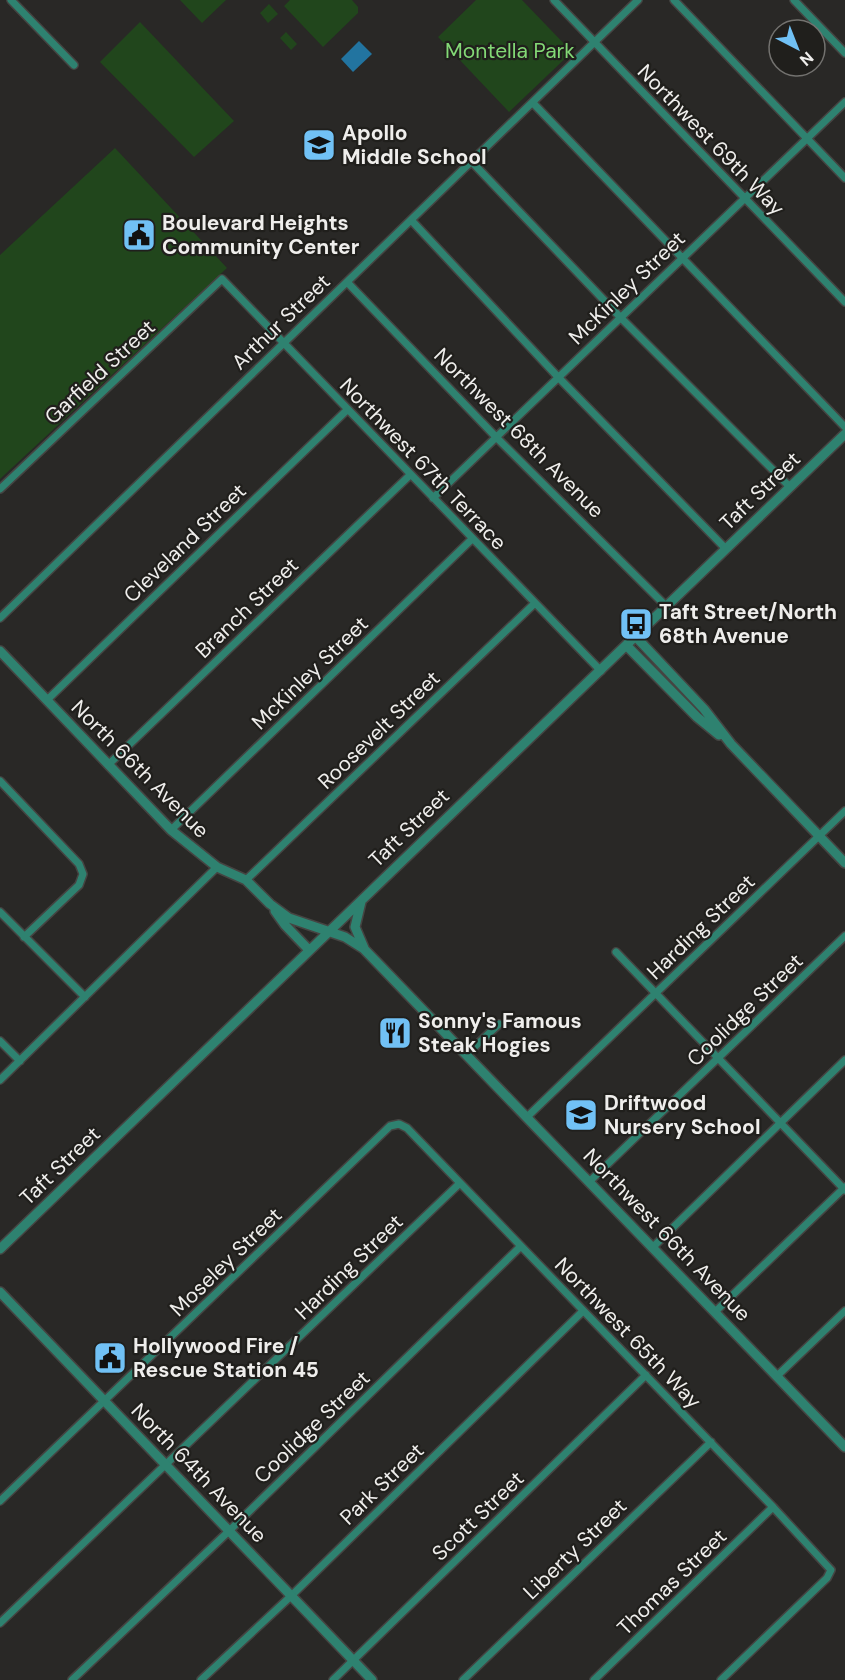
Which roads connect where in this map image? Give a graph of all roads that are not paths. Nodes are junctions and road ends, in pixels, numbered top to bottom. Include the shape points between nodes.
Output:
1 (11, 0) edge
2 (554, 0) edge
3 (638, 0) edge
4 (674, 0) edge
5 (794, 0) edge
6 (595, 42) junction
7 (845, 53) edge
8 (74, 65) dead end
9 (845, 102) edge
10 (533, 103) junction
11 (807, 139) junction
12 (471, 161) junction
13 (845, 178) edge
14 (745, 198) junction
15 (412, 221) junction
16 (682, 258) junction
17 (222, 279) joint
18 (347, 282) junction
19 (845, 302) edge
20 (621, 318) junction
21 (283, 343) junction
22 (559, 378) junction
23 (347, 410) junction
24 (845, 427) edge
25 (845, 434) edge
26 (496, 437) junction
27 (410, 475) junction
28 (790, 487) junction
29 (0, 489) edge
30 (433, 498) junction
31 (472, 539) junction
32 (726, 549) junction
33 (535, 603) junction
34 (667, 608) junction
35 (0, 618) edge
36 (636, 637) junction
37 (627, 646) junction
38 (0, 651) edge
39 (601, 671) junction
40 (47, 700) junction
41 (731, 744) junction
42 (108, 765) junction
43 (0, 781) edge
44 (845, 811) edge
45 (171, 830) junction
46 (819, 836) junction
47 (845, 863) edge
48 (218, 867) junction
49 (246, 880) junction
50 (361, 899) junction
51 (270, 904) junction
52 (0, 912) edge
53 (329, 931) junction
54 (845, 936) edge
55 (24, 937) junction
56 (364, 949) junction
57 (309, 950) junction
58 (616, 952) dead end
59 (655, 994) junction
60 (85, 997) junction
61 (500, 1024) dead end
62 (0, 1041) edge
63 (467, 1054) junction
64 (718, 1058) junction
65 (20, 1060) junction
66 (845, 1060) edge
67 (0, 1080) edge
68 (527, 1117) junction
69 (780, 1123) junction
70 (399, 1124) joint
71 (590, 1181) junction
72 (460, 1183) junction
73 (845, 1189) edge
74 (521, 1246) junction
75 (653, 1247) junction
76 (0, 1249) edge
77 (0, 1292) edge
78 (584, 1311) junction
79 (716, 1311) junction
80 (845, 1311) edge
81 (646, 1375) junction
82 (777, 1376) junction
83 (105, 1401) junction
84 (843, 1441) edge
85 (711, 1442) junction
86 (167, 1466) junction
87 (0, 1501) edge
88 (773, 1507) junction
89 (229, 1531) junction
90 (291, 1596) junction
91 (0, 1623) edge
92 (353, 1661) junction
93 (72, 1680) edge
94 (201, 1680) edge
95 (333, 1680) edge
96 (372, 1680) edge
97 (463, 1680) edge
98 (594, 1680) edge
99 (722, 1680) edge

1 - 8 street
2 - 6 street, Northwest 69th Way
3 - 6 street, Arthur Street
4 - 11 street
5 - 7 street
6 - 10 street, Arthur Street
6 - 14 street, Northwest 69th Way
9 - 11 street, McKinley Street
10 - 12 street, Arthur Street
10 - 16 street
11 - 13 street
11 - 14 street, McKinley Street
12 - 15 street, Arthur Street
12 - 20 street
14 - 16 street, McKinley Street
14 - 19 street, Northwest 69th Way
15 - 18 street, Arthur Street
15 - 22 street
16 - 20 street, McKinley Street
16 - 24 street
17 - 21 street, Northwest 67th Terrace
17 - 29 street, Garfield Street
18 - 21 street, Arthur Street
18 - 26 street, Northwest 68th Avenue
20 - 22 street, McKinley Street
20 - 28 street
21 - 23 street, Northwest 67th Terrace
21 - 35 street, Arthur Street
22 - 26 street, McKinley Street
22 - 32 street
23 - 27 street, Northwest 67th Terrace
23 - 40 street, Cleveland Street
25 - 28 street, Taft Street
26 - 30 street, McKinley Street
26 - 34 street, Northwest 68th Avenue
27 - 30 street, Northwest 67th Terrace
27 - 42 street, Branch Street
28 - 32 street, Taft Street
30 - 31 street, Northwest 67th Terrace
31 - 33 street, Northwest 67th Terrace
31 - 45 street, McKinley Street
32 - 34 street, Taft Street
33 - 39 street, Northwest 67th Terrace
33 - 49 street, Roosevelt Street
34 - 36 street, Taft Street
36 - 37 street, Taft Street
36 - 41 street via 704,709
37 - 39 street, Taft Street
37 - 41 street via 697,717
38 - 40 street, North 66th Avenue
39 - 50 street, Taft Street
40 - 42 street, North 66th Avenue
41 - 46 street
42 - 45 street, North 66th Avenue
43 - 55 street via 80,864 83,874 80,885
44 - 46 street, Harding Street
45 - 48 street, North 66th Avenue
46 - 47 street
46 - 59 street, Harding Street
48 - 49 street, North 66th Avenue
48 - 60 street
49 - 51 street, North 66th Avenue
50 - 53 street, Taft Street
50 - 56 street via 355,927
51 - 53 street, North 66th Avenue via 289,918
51 - 57 street
52 - 55 street
53 - 56 street, Northwest 66th Avenue
53 - 57 street, Taft Street
54 - 64 street, Coolidge Street
55 - 60 street
56 - 63 street, Northwest 66th Avenue
57 - 76 street, Taft Street
58 - 59 street
59 - 64 street
59 - 68 street, Harding Street
60 - 65 street
61 - 63 street
62 - 65 street
63 - 68 street, Northwest 66th Avenue
64 - 69 street
64 - 71 street, Coolidge Street
65 - 67 street
66 - 69 street
68 - 71 street, Northwest 66th Avenue
69 - 73 street
69 - 75 street
70 - 72 street, Northwest 65th Way
70 - 83 street, Moseley Street via 390,1126
71 - 75 street, Northwest 66th Avenue
72 - 74 street, Northwest 65th Way
72 - 86 street, Harding Street
73 - 79 street
74 - 78 street, Northwest 65th Way
74 - 89 street, Coolidge Street
75 - 79 street, Northwest 66th Avenue
77 - 83 street, North 64th Avenue
78 - 81 street, Northwest 65th Way
78 - 90 street, Park Street
79 - 82 street, Northwest 66th Avenue
80 - 82 street
81 - 85 street, Northwest 65th Way
81 - 92 street, Scott Street
82 - 84 street, Northwest 66th Avenue
83 - 86 street, North 64th Avenue
83 - 87 street, Moseley Street
85 - 88 street, Northwest 65th Way
85 - 97 street, Liberty Street
86 - 89 street, North 64th Avenue
86 - 91 street, Harding Street
88 - 98 street, Thomas Street
88 - 99 street, Northwest 65th Way via 831,1570
89 - 90 street, North 64th Avenue
89 - 93 street, Coolidge Street
90 - 92 street, North 64th Avenue
90 - 94 street, Park Street
92 - 95 street, Scott Street
92 - 96 street, North 64th Avenue

